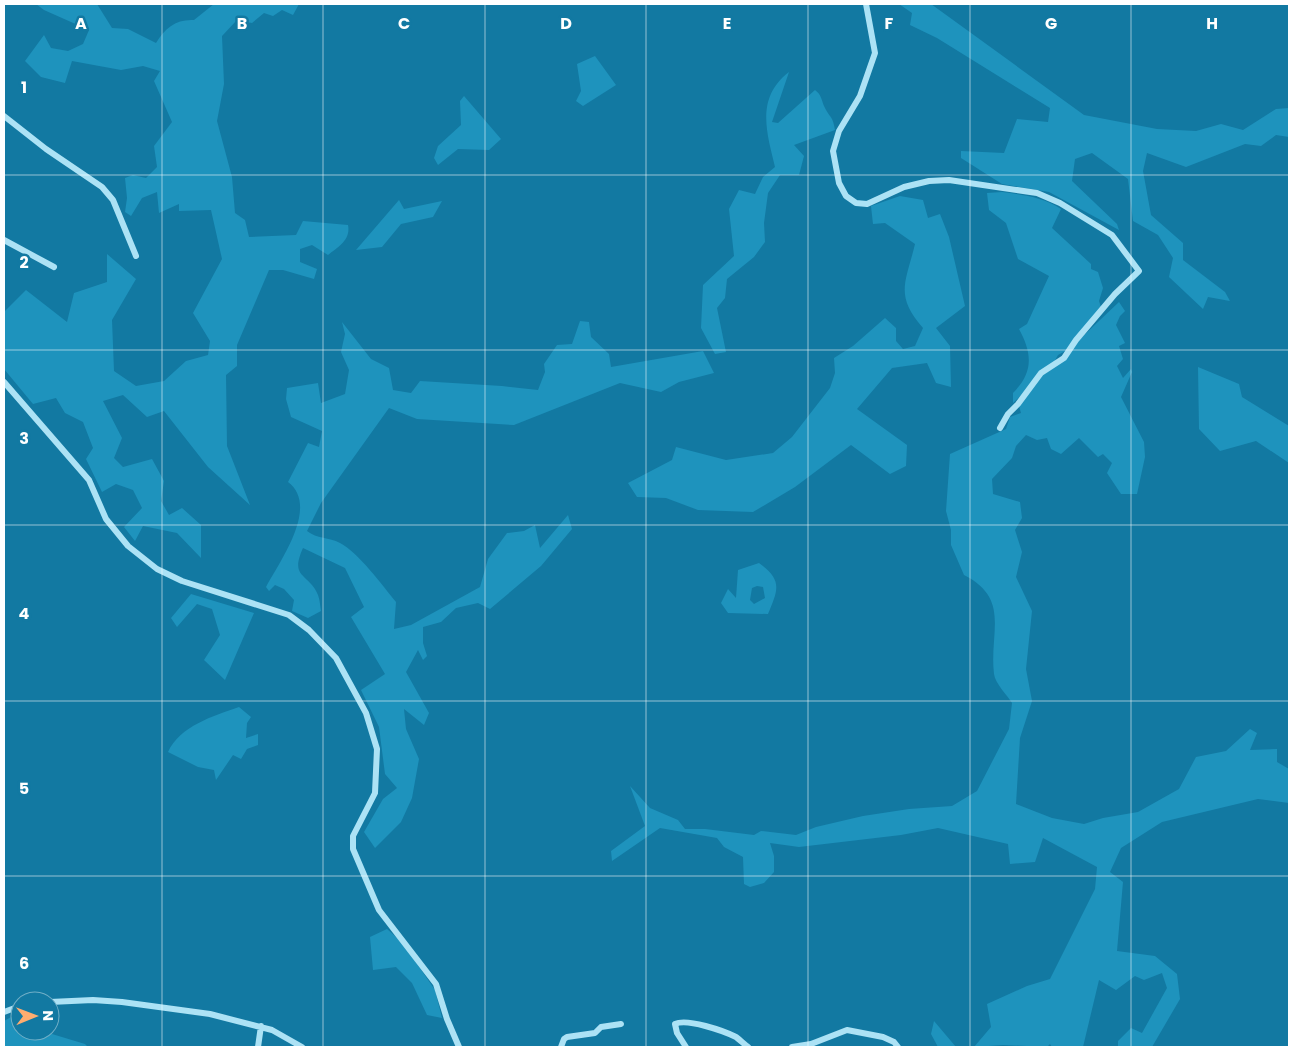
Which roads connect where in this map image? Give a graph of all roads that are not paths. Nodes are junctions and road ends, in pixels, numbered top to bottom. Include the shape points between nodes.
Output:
1 (866, 4) edge
2 (4, 116) edge
3 (4, 240) edge
4 (136, 256) dead end
5 (54, 267) dead end
6 (4, 382) edge
7 (1000, 428) dead end
8 (60, 1002) edge
9 (621, 1024) dead end
10 (261, 1026) junction
11 (258, 1047) edge
12 (302, 1047) edge
13 (459, 1047) edge
14 (561, 1047) edge
15 (686, 1047) edge
16 (748, 1047) edge
17 (792, 1047) edge
18 (898, 1047) edge

1 - 7 street via 875,53 860,96 839,131 832,151 837,176 846,196 856,203 867,204 909,186 949,180 1036,193 1060,202 1112,235 1139,271 1076,340 1064,358 1041,374
2 - 4 street via 102,187 113,200
3 - 5 street
6 - 13 street via 89,480 106,519 128,546 157,569 182,581 289,615 305,626 336,658 366,713 377,749 374,793 353,836 353,849 379,910 436,984 446,1019
8 - 10 street via 122,1002 210,1014
9 - 14 street via 601,1027 595,1034 567,1037
10 - 11 street
10 - 12 street
15 - 16 street via 675,1026 678,1022 688,1021 737,1038
17 - 18 street via 811,1044 847,1030 883,1038

